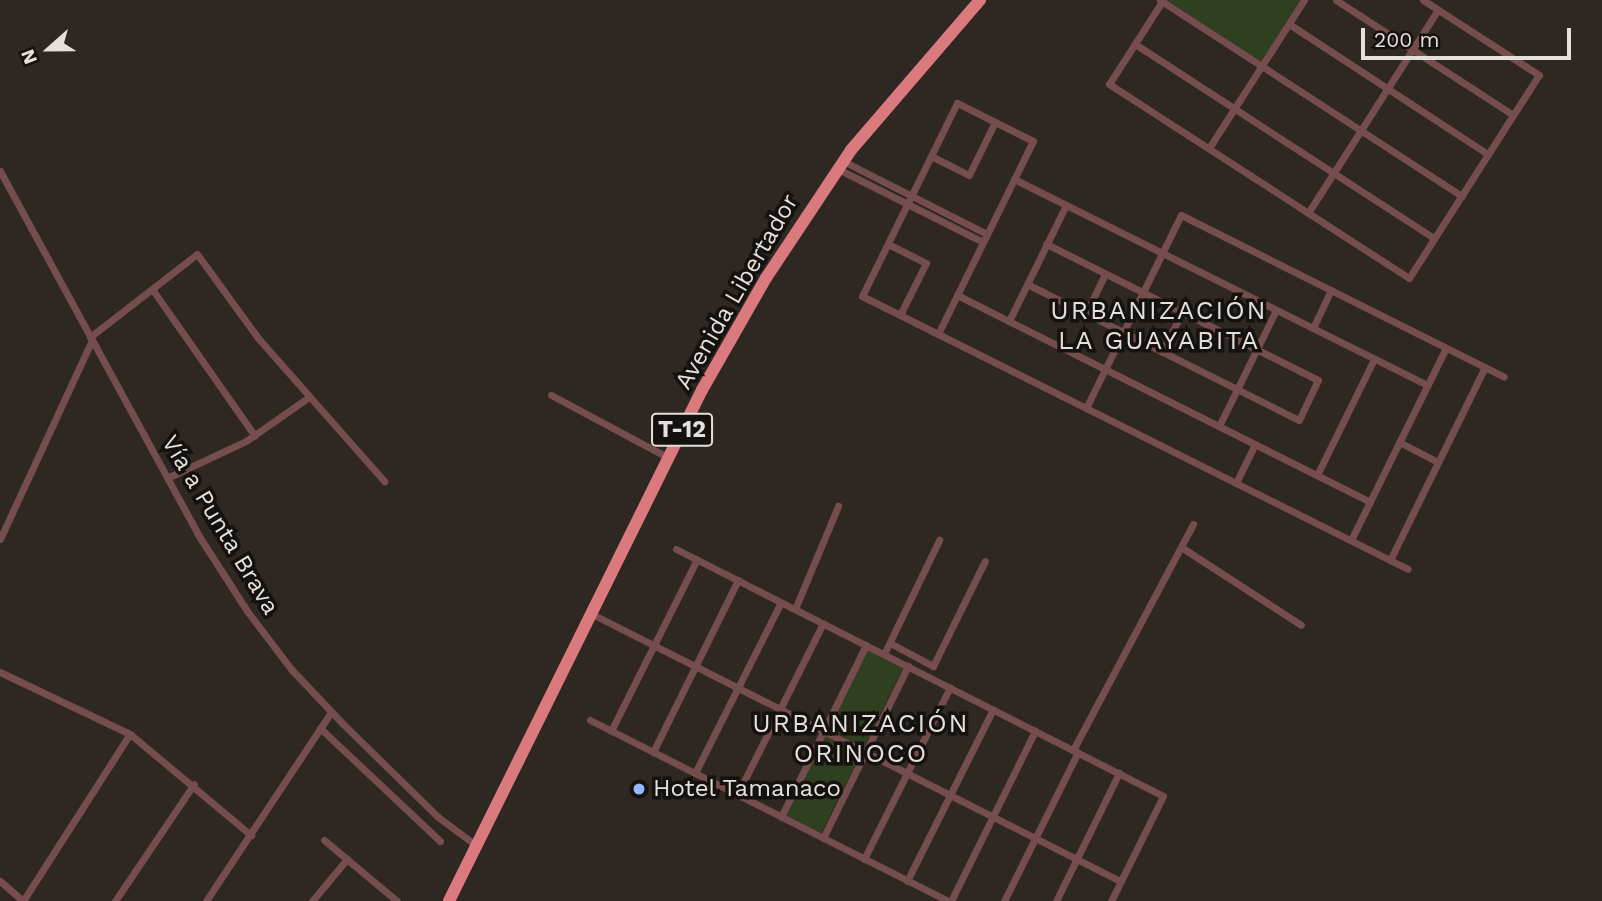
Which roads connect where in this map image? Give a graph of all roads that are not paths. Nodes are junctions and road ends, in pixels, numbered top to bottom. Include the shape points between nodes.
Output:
1 (980, 0) edge
2 (1162, 0) edge
3 (1304, 0) edge
4 (1336, 0) edge
5 (1423, 0) edge
6 (1438, 10) junction
7 (1289, 24) junction
8 (1135, 44) junction
9 (1413, 50) junction
10 (1262, 66) junction
11 (1388, 89) junction
12 (1235, 109) junction
13 (1513, 115) junction
14 (995, 122) junction
15 (1361, 130) junction
16 (1209, 148) junction
17 (1488, 154) junction
18 (931, 156) junction
19 (840, 165) junction
20 (0, 171) edge
21 (1334, 173) junction
22 (1014, 179) junction
23 (912, 196) junction
24 (1462, 196) junction
25 (908, 204) junction
26 (1066, 205) junction
27 (1308, 213) junction
28 (985, 238) junction
29 (1434, 238) junction
30 (888, 244) junction
31 (1046, 244) junction
32 (1163, 253) junction
33 (1105, 274) junction
34 (1027, 284) junction
35 (152, 289) junction
36 (1331, 290) junction
37 (1143, 293) junction
38 (957, 295) junction
39 (1276, 310) junction
40 (1182, 312) junction
41 (1086, 313) junction
42 (900, 315) junction
43 (1009, 321) junction
44 (1312, 328) junction
45 (1124, 332) junction
46 (938, 334) junction
47 (91, 338) junction
48 (1446, 348) junction
49 (1257, 349) junction
50 (1163, 352) junction
51 (1374, 359) junction
52 (1485, 367) junction
53 (1105, 369) junction
54 (1504, 377) dead end
55 (1427, 385) junction
56 (1237, 389) junction
57 (551, 394) dead end
58 (309, 397) junction
59 (1086, 408) junction
60 (1219, 426) junction
61 (255, 436) junction
62 (1399, 442) junction
63 (1255, 444) junction
64 (669, 458) junction
65 (1438, 461) junction
66 (1317, 475) junction
67 (167, 478) junction
68 (384, 481) dead end
69 (1236, 483) junction
70 (1370, 502) junction
71 (838, 506) dead end
72 (1193, 524) dead end
73 (1, 533) edge
74 (939, 540) dead end
75 (1351, 540) junction
76 (1181, 547) junction
77 (676, 549) dead end
78 (697, 559) junction
79 (1390, 560) junction
80 (985, 561) dead end
81 (1408, 569) dead end
82 (738, 580) junction
83 (781, 602) junction
84 (794, 609) junction
85 (592, 614) junction
86 (823, 623) junction
87 (1301, 625) dead end
88 (890, 643) junction
89 (654, 645) junction
90 (866, 645) junction
91 (884, 654) junction
92 (695, 666) junction
93 (908, 666) junction
94 (0, 671) edge
95 (950, 687) junction
96 (738, 688) junction
97 (780, 709) junction
98 (993, 709) junction
99 (331, 712) junction
100 (590, 720) dead end
101 (320, 729) junction
102 (611, 731) junction
103 (823, 731) junction
104 (1035, 731) junction
105 (130, 734) junction
106 (1075, 751) junction
107 (653, 752) junction
108 (866, 752) junction
109 (695, 773) junction
110 (907, 773) junction
111 (1119, 773) junction
112 (194, 784) junction
113 (737, 794) junction
114 (950, 795) junction
115 (781, 817) junction
116 (993, 817) junction
117 (251, 835) junction
118 (823, 838) junction
119 (1035, 838) junction
120 (324, 840) dead end
121 (440, 841) dead end
122 (477, 846) junction
123 (347, 859) junction
124 (864, 859) junction
125 (1077, 859) junction
126 (0, 881) edge
127 (907, 881) junction
128 (1121, 881) junction
129 (23, 901) edge
130 (115, 901) edge
131 (206, 901) edge
132 (312, 901) edge
133 (397, 901) edge
134 (449, 901) edge
135 (949, 901) edge
136 (1004, 901) edge
137 (1056, 901) edge
138 (1111, 901) edge

1 - 19 highway, Avenida Libertador / T-12 via 908,79
2 - 8 street
2 - 10 street
3 - 7 street
4 - 9 street
5 - 6 street
6 - 9 street
6 - 13 street via 1539,75
7 - 10 street
7 - 11 street
8 - 12 street
8 - 16 street via 1110,84
9 - 11 street
9 - 13 street
10 - 12 street
10 - 15 street
11 - 15 street
11 - 17 street
12 - 16 street
12 - 21 street
13 - 17 street
14 - 18 street via 969,174
14 - 18 street via 957,103
14 - 22 street via 1033,141
15 - 21 street
15 - 24 street
16 - 27 street
17 - 24 street
18 - 23 street
19 - 23 street
19 - 25 street
19 - 64 highway, Avenida Libertador / T-12 via 719,359
20 - 47 street, Vía a Punta Brava
21 - 27 street
21 - 29 street
22 - 26 street
22 - 28 street
23 - 25 street
23 - 28 street
24 - 29 street
25 - 28 street
25 - 30 street
26 - 31 street
26 - 32 street
27 - 29 street via 1409,278
28 - 38 street
30 - 42 street via 926,263
30 - 42 street via 862,296
31 - 33 street
31 - 34 street
32 - 36 street via 1181,215
32 - 37 street
32 - 39 street
33 - 37 street
33 - 41 street
34 - 41 street
34 - 43 street
35 - 47 street
35 - 58 street via 197,254 241,317
35 - 61 street
36 - 44 street
36 - 48 street
37 - 40 street
37 - 45 street
38 - 43 street
38 - 46 street
39 - 44 street
39 - 49 street
40 - 49 street
40 - 50 street
41 - 45 street
42 - 46 street
43 - 53 street
44 - 51 street
45 - 50 street
45 - 53 street
46 - 59 street
47 - 67 street, Vía a Punta Brava
47 - 73 street
48 - 52 street
48 - 55 street
49 - 56 street
49 - 56 street via 1318,380 1298,420
50 - 56 street
51 - 55 street
51 - 66 street
52 - 54 street
52 - 65 street
53 - 59 street
53 - 60 street
55 - 62 street
56 - 60 street
57 - 64 street
58 - 61 street
58 - 68 street
59 - 69 street
60 - 63 street
61 - 67 street
62 - 65 street
62 - 70 street
63 - 66 street
63 - 69 street
64 - 85 highway, Avenida Libertador / T-12
65 - 79 street
66 - 70 street
67 - 99 street, Vía a Punta Brava via 247,611
69 - 75 street
70 - 75 street
71 - 84 street
72 - 76 street
74 - 88 street
75 - 79 street
76 - 87 street
76 - 106 street
77 - 78 street
78 - 82 street
78 - 89 street
79 - 81 street
80 - 88 street via 933,666
82 - 83 street
82 - 92 street
83 - 84 street
83 - 96 street
84 - 86 street
85 - 89 street
85 - 122 highway, Avenida Libertador / T-12
86 - 90 street
86 - 97 street
88 - 91 street
89 - 92 street
89 - 102 street
90 - 91 street
90 - 103 street
91 - 93 street
92 - 96 street
92 - 107 street
93 - 95 street
93 - 108 street
94 - 105 street
95 - 98 street
95 - 110 street
96 - 97 street
96 - 109 street
97 - 103 street
97 - 113 street
98 - 104 street
98 - 114 street
99 - 101 street
99 - 122 street, Vía a Punta Brava via 438,817
100 - 102 street
101 - 117 street
101 - 121 street
102 - 107 street
103 - 108 street
103 - 115 street
104 - 106 street
104 - 116 street
105 - 112 street
105 - 129 street
106 - 111 street
106 - 119 street
107 - 109 street
108 - 110 street
108 - 118 street
109 - 113 street
110 - 114 street
110 - 124 street
111 - 125 street
111 - 128 street via 1163,796
112 - 117 street
112 - 130 street
113 - 115 street
114 - 116 street
114 - 127 street
115 - 118 street
116 - 119 street
116 - 135 street
117 - 131 street
118 - 124 street
119 - 125 street
119 - 136 street
120 - 123 street
122 - 134 highway, Avenida Libertador / T-12
123 - 132 street
123 - 133 street
124 - 127 street
125 - 128 street
125 - 137 street
126 - 129 street
127 - 135 street
128 - 138 street

